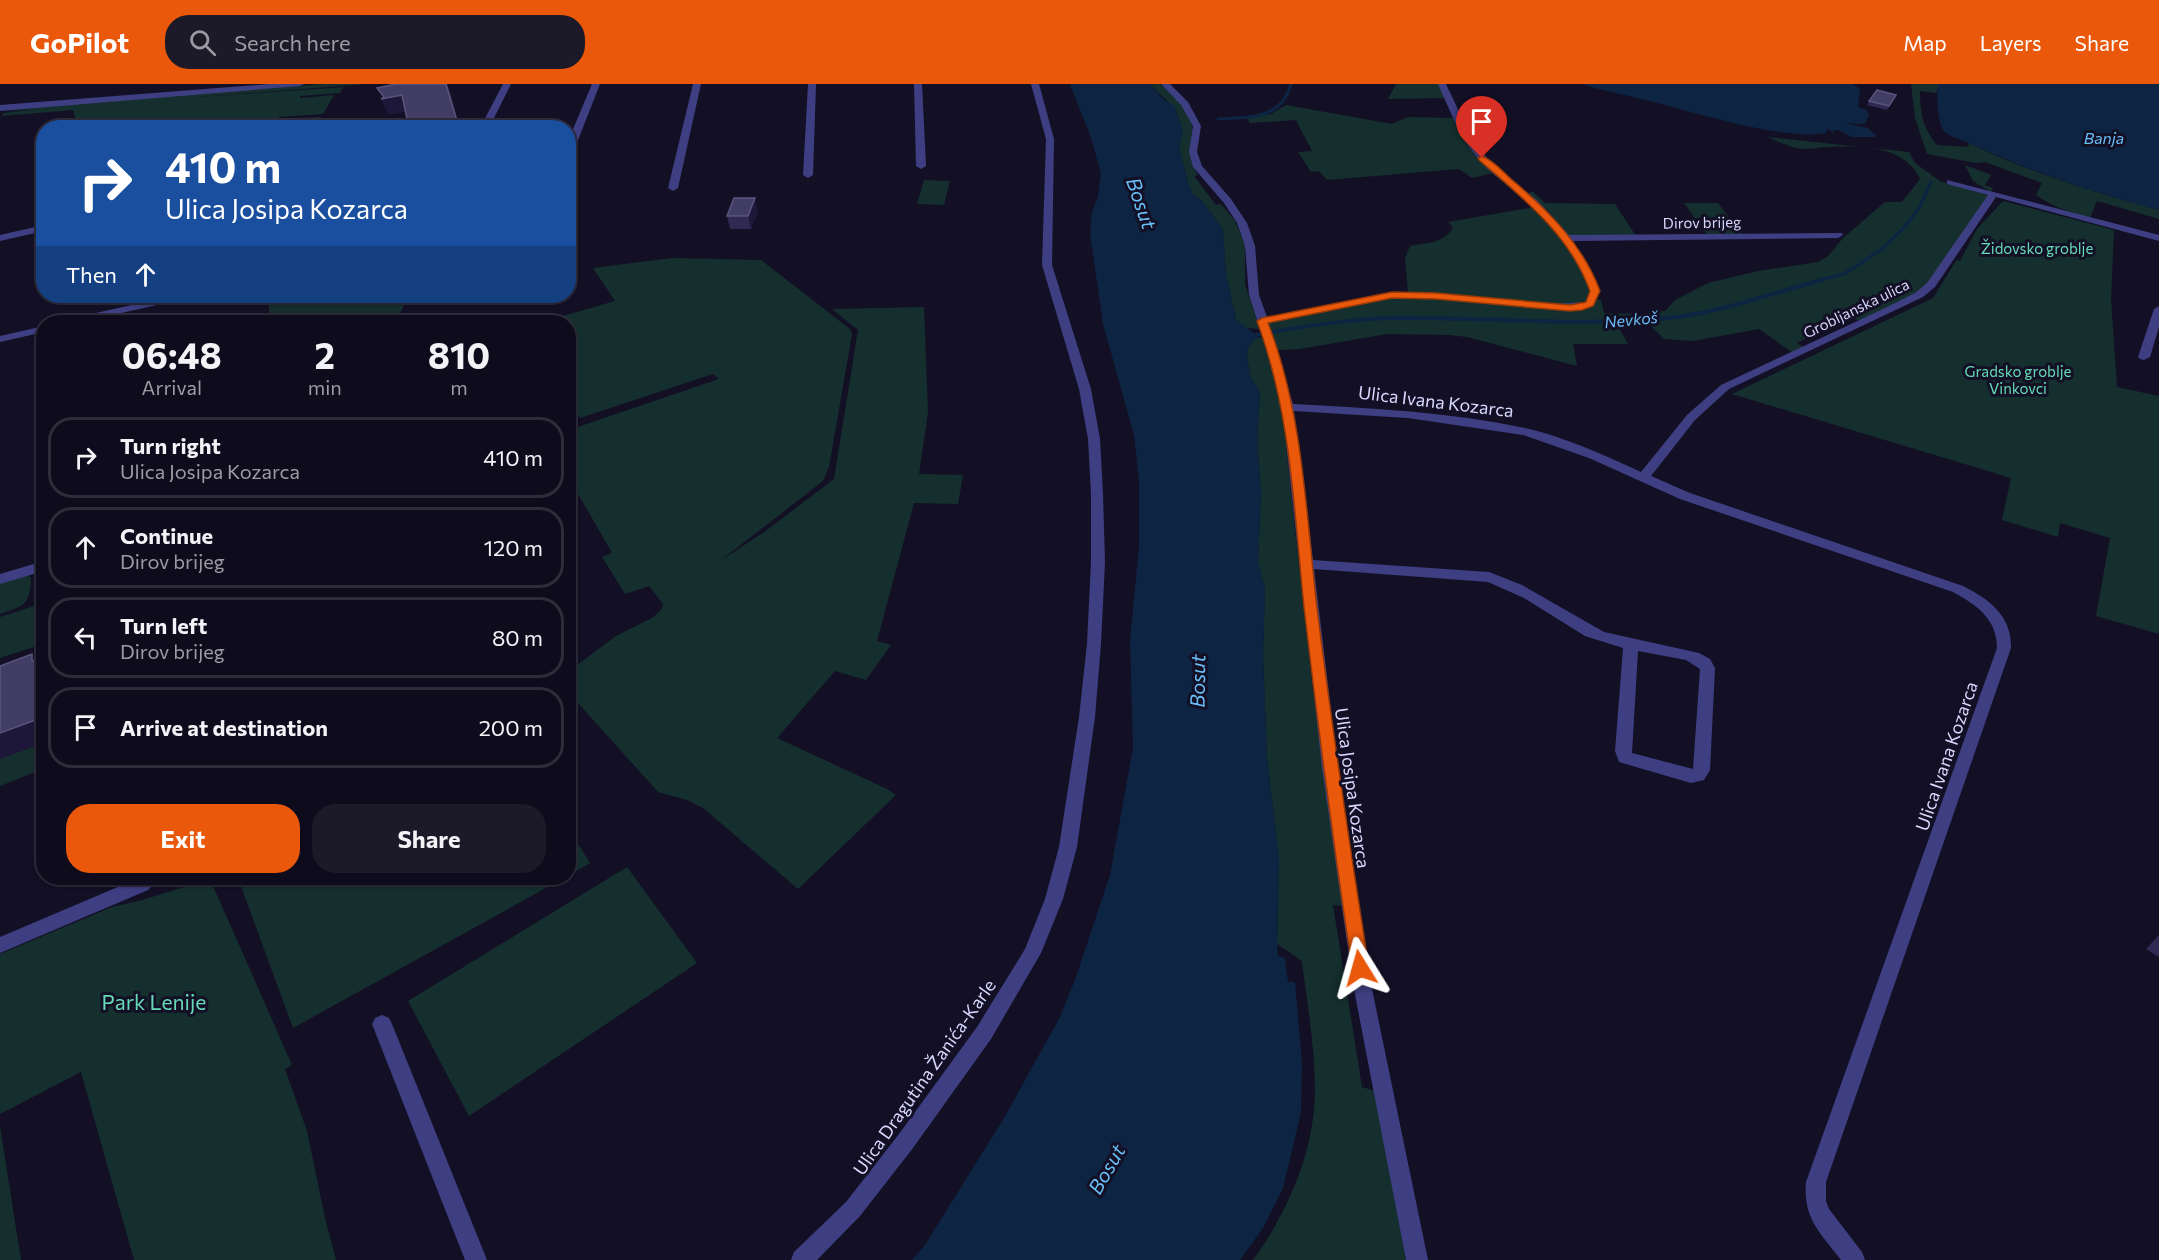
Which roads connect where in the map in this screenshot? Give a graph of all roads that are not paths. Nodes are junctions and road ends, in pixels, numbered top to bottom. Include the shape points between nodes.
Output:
1 (177, 84) edge
2 (300, 84) edge
3 (507, 84) edge
4 (596, 84) edge
5 (697, 84) edge
6 (812, 84) edge
7 (918, 84) edge
8 (1035, 84) edge
9 (1165, 84) edge
10 (1443, 84) edge
11 (247, 86) edge
12 (170, 93) junction
13 (0, 108) edge
14 (488, 120) edge
15 (576, 133) edge
16 (921, 166) dead end
17 (808, 175) dead end
18 (1950, 182) dead end
19 (673, 188) dead end
20 (1995, 194) junction
21 (36, 230) edge
22 (1838, 236) dead end
23 (0, 238) edge
24 (1566, 238) junction
25 (2159, 238) edge
26 (153, 303) edge
27 (2159, 309) edge
28 (100, 315) edge
29 (1265, 329) junction
30 (36, 330) edge
31 (0, 339) edge
32 (2144, 357) dead end
33 (1288, 407) junction
34 (1643, 478) junction
35 (1305, 564) junction
36 (36, 568) edge
37 (0, 579) edge
38 (1631, 643) junction
39 (142, 885) edge
40 (0, 945) edge
41 (382, 1024) dead end
42 (476, 1260) edge
43 (802, 1260) edge
44 (1417, 1260) edge
45 (1854, 1260) edge

1 - 12 street
2 - 11 street
3 - 14 street
4 - 15 street
5 - 19 street
6 - 17 street
7 - 16 street
8 - 43 street, Ulica Dragutina Žanića-Karle via 1050,139 1047,265 1085,389 1094,440 1097,494 1098,562 1091,676 1068,847 1054,899 1032,953 984,1033 853,1209
9 - 29 street, Ulica Josipa Kozarca via 1185,104 1197,126 1193,153 1198,167 1242,223
10 - 24 street via 1460,124 1482,158 1547,215
11 - 12 street
12 - 13 street via 99,95
18 - 20 street
20 - 25 street
20 - 34 street, Grobljanska ulica via 1931,285 1919,295 1725,387 1684,426
21 - 23 street
22 - 24 street, Dirov brijeg
24 - 29 street via 1595,291 1590,304 1582,307 1392,295
26 - 28 street
27 - 32 street
29 - 33 street, Ulica Josipa Kozarca
30 - 31 street
33 - 34 street, Ulica Ivana Kozarca via 1419,416 1525,432 1593,455
33 - 35 street, Ulica Josipa Kozarca
34 - 45 street, Ulica Ivana Kozarca via 1958,589 1984,603 2003,632 2001,658 1816,1182 1815,1201 1821,1216
35 - 38 street via 1489,577 1534,596 1593,633
35 - 44 street, Ulica Josipa Kozarca via 1329,768 1362,984
36 - 37 street
38 - 38 street via 1695,658 1708,668 1702,771 1698,775 1625,758
39 - 40 street
41 - 42 street

